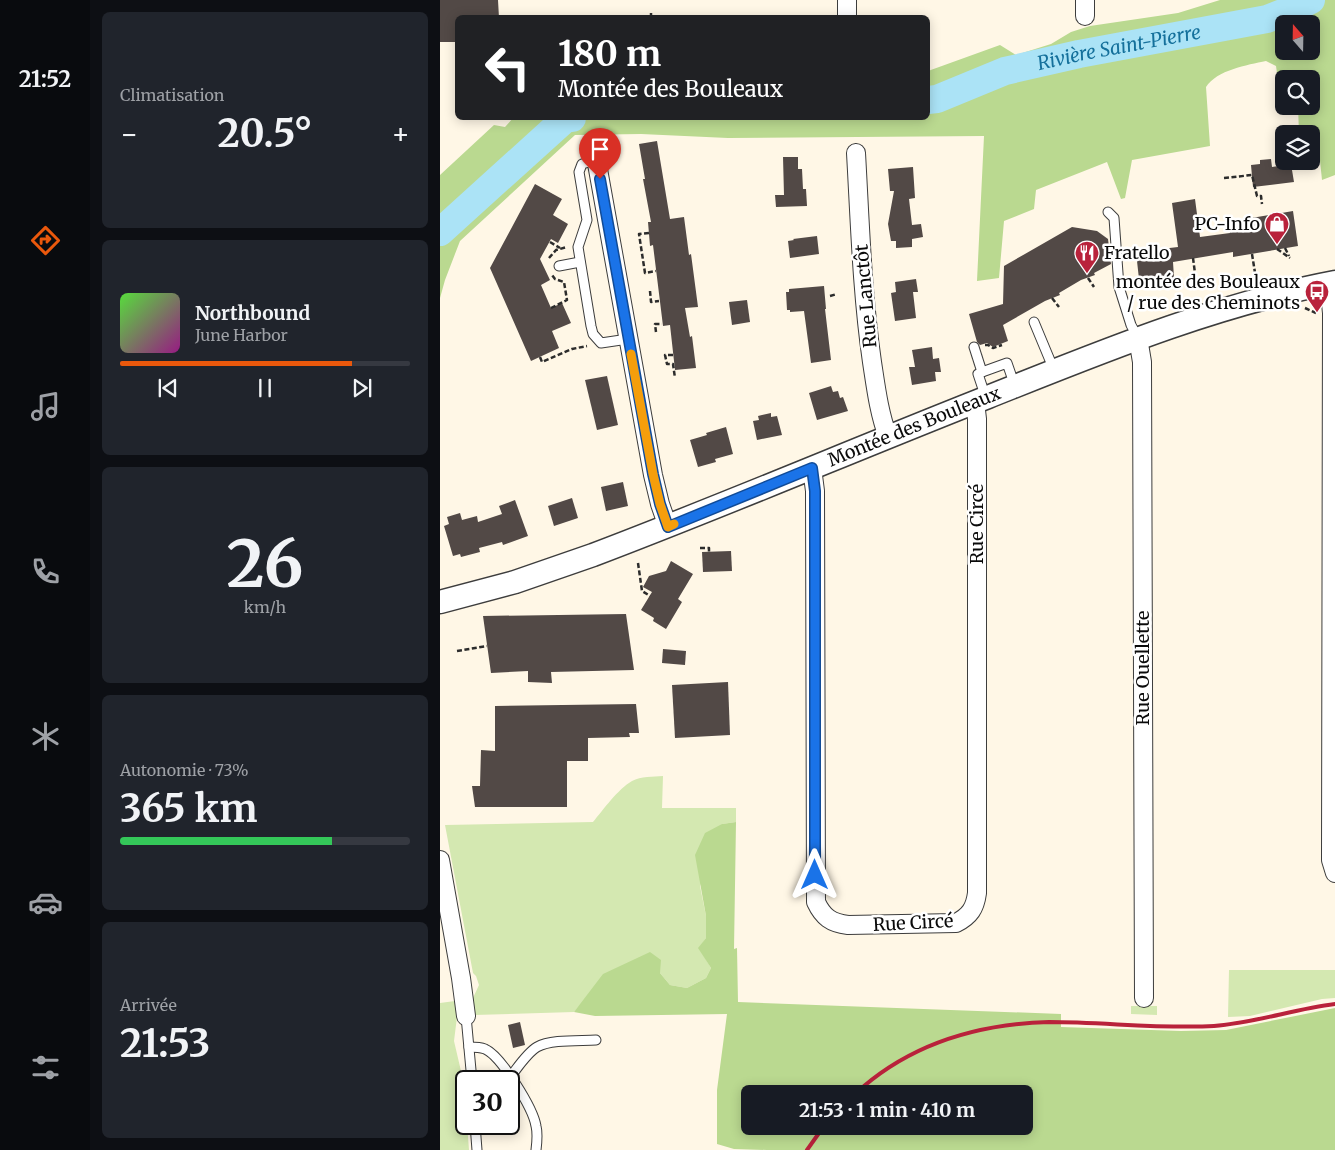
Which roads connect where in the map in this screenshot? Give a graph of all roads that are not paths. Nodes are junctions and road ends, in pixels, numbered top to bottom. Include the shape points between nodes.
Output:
1 (847, 0) edge
2 (847, 15) edge
3 (595, 153) joint
4 (856, 153) dead end
5 (1108, 212) dead end
6 (580, 262) junction
7 (559, 266) dead end
8 (1332, 283) edge
9 (1034, 322) dead end
10 (1138, 338) junction
11 (628, 340) junction
12 (977, 347) road end
13 (1054, 370) junction
14 (982, 372) junction
15 (1016, 386) junction
16 (981, 400) junction
17 (1333, 417) edge
18 (888, 437) junction
19 (812, 468) junction
20 (668, 527) junction
21 (440, 602) edge
22 (440, 860) edge
23 (1335, 873) edge
24 (1144, 998) dead end
25 (466, 1016) joint
26 (596, 1040) dead end
27 (469, 1046) junction
28 (471, 1070) edge
29 (506, 1070) edge
30 (516, 1070) edge
31 (520, 1091) edge
32 (476, 1135) edge
33 (477, 1150) edge
34 (536, 1150) edge

1 - 2 street
3 - 6 lane via 582,164 579,172 587,220 578,243
3 - 11 street
4 - 18 street, Rue Lanctôt via 867,329 879,409
5 - 10 lane via 1114,218 1119,287
6 - 7 lane
6 - 11 lane via 593,334 605,344
8 - 10 street, Montée des Bouleaux via 1223,310
8 - 17 street
9 - 13 lane
10 - 13 street, Montée des Bouleaux
10 - 24 street, Rue Ouellette via 1142,362
11 - 20 street via 653,474
12 - 14 lane
13 - 15 street, Montée des Bouleaux
14 - 15 lane via 1007,363
14 - 16 lane via 978,374
15 - 16 street, Montée des Bouleaux
16 - 18 street, Montée des Bouleaux
16 - 19 street, Rue Circé via 978,428 977,893 974,908 956,923 839,924 824,916 816,902 815,491
17 - 23 street via 1332,860
18 - 19 street, Montée des Bouleaux
19 - 20 street, Montée des Bouleaux
20 - 21 street, Montée des Bouleaux via 544,573
22 - 25 street
25 - 27 lane
26 - 30 lane via 549,1043 537,1047
27 - 28 lane
27 - 29 lane via 485,1049
31 - 34 lane via 536,1126
32 - 33 lane

